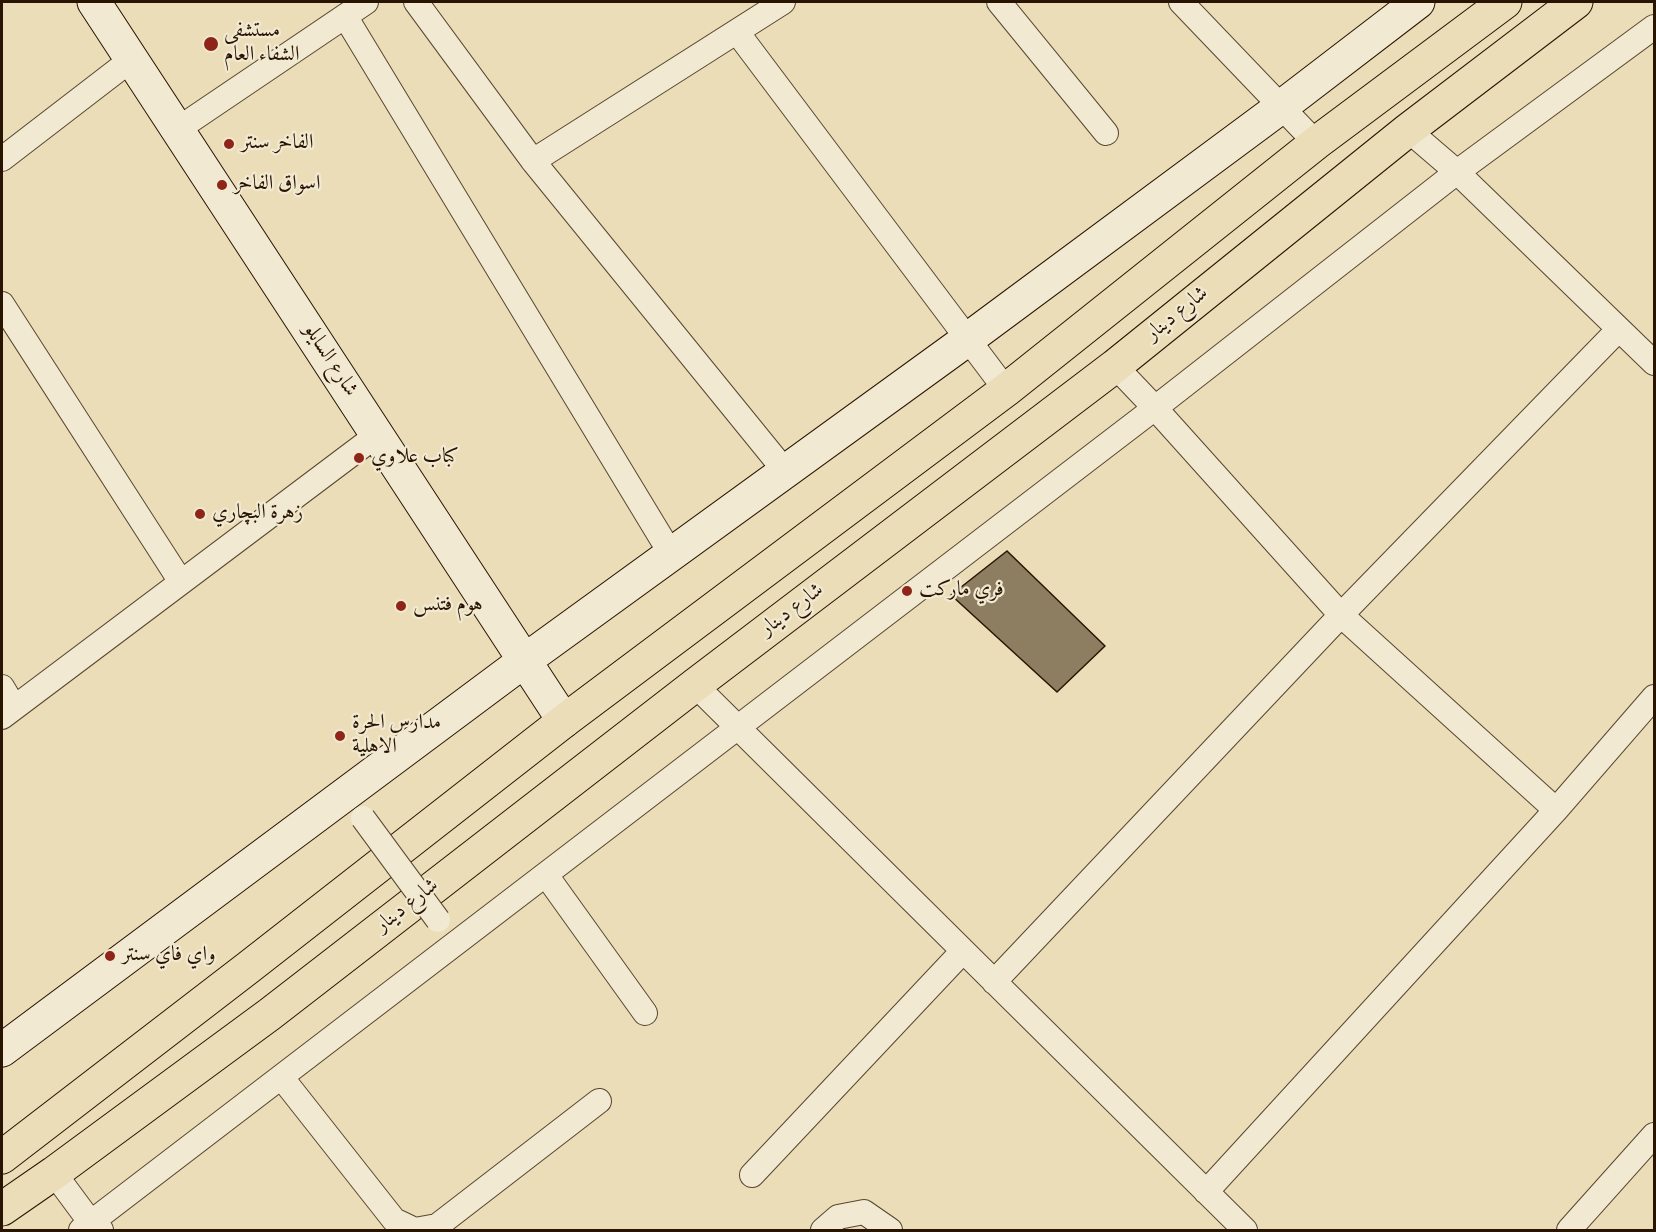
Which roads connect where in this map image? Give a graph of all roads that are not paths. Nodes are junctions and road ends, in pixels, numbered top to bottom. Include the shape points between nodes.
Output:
1 (94, 2) edge
2 (366, 2) edge
3 (416, 2) edge
4 (783, 2) edge
5 (999, 2) edge
6 (1181, 2) edge
7 (1418, 2) edge
8 (1505, 2) edge
9 (1576, 2) edge
10 (345, 16) junction
11 (1654, 27) edge
12 (737, 32) junction
13 (132, 59) junction
14 (1281, 107) junction
15 (177, 129) junction
16 (1408, 130) junction
17 (1106, 133) dead end
18 (1316, 142) junction
19 (2, 159) edge
20 (533, 161) junction
21 (1457, 172) junction
22 (2, 304) edge
23 (1618, 329) junction
24 (968, 339) junction
25 (1654, 363) edge
26 (1115, 366) junction
27 (1006, 390) junction
28 (1155, 408) junction
29 (377, 435) junction
30 (785, 471) junction
31 (671, 554) junction
32 (181, 582) junction
33 (1341, 615) junction
34 (524, 661) junction
35 (695, 685) junction
36 (1654, 697) edge
37 (6, 704) edge
38 (564, 721) junction
39 (739, 728) junction
40 (1556, 810) junction
41 (363, 818) dead end
42 (546, 875) junction
43 (438, 920) dead end
44 (963, 951) junction
45 (994, 982) junction
46 (645, 1013) dead end
47 (2, 1050) edge
48 (282, 1078) junction
49 (599, 1101) dead end
50 (1654, 1135) edge
51 (2, 1157) edge
52 (54, 1173) junction
53 (752, 1175) dead end
54 (1206, 1192) junction
55 (2, 1209) edge
56 (91, 1228) edge
57 (823, 1230) edge
58 (890, 1230) edge
59 (1245, 1230) edge
60 (1569, 1230) edge

1 - 13 street, شارع السايلو
2 - 10 street
3 - 20 street
4 - 12 street
5 - 17 street
6 - 14 street
7 - 14 street
8 - 18 main road
9 - 16 main road, شارع دينار
10 - 15 street
10 - 31 street
11 - 21 street
12 - 20 street
12 - 24 street
13 - 15 street, شارع السايلو
13 - 19 street
14 - 18 street
14 - 24 street
15 - 29 street, شارع السايلو
16 - 21 street
16 - 26 main road, شارع دينار
18 - 27 main road
20 - 30 street
21 - 23 street
21 - 28 street
22 - 32 street
23 - 25 street
23 - 33 street
24 - 27 street
24 - 30 street
26 - 28 street
26 - 35 main road, شارع دينار
27 - 38 main road
28 - 33 street
28 - 39 street
29 - 32 street
29 - 34 street, شارع السايلو
30 - 31 street
31 - 34 street
32 - 37 street
33 - 40 street
33 - 45 street
34 - 38 street, شارع السايلو
34 - 47 street
35 - 39 street
35 - 52 main road, شارع دينار via 270,1014
36 - 40 street
38 - 51 main road
39 - 42 street
39 - 44 street
40 - 54 street
41 - 43 street, bridge
42 - 46 street
42 - 48 street
44 - 45 street
44 - 53 street
45 - 54 street
48 - 49 street via 394,1220 415,1230 437,1226
48 - 56 street
50 - 60 street
52 - 55 main road, شارع دينار
52 - 56 street
54 - 59 street
57 - 58 street via 838,1217 864,1212

